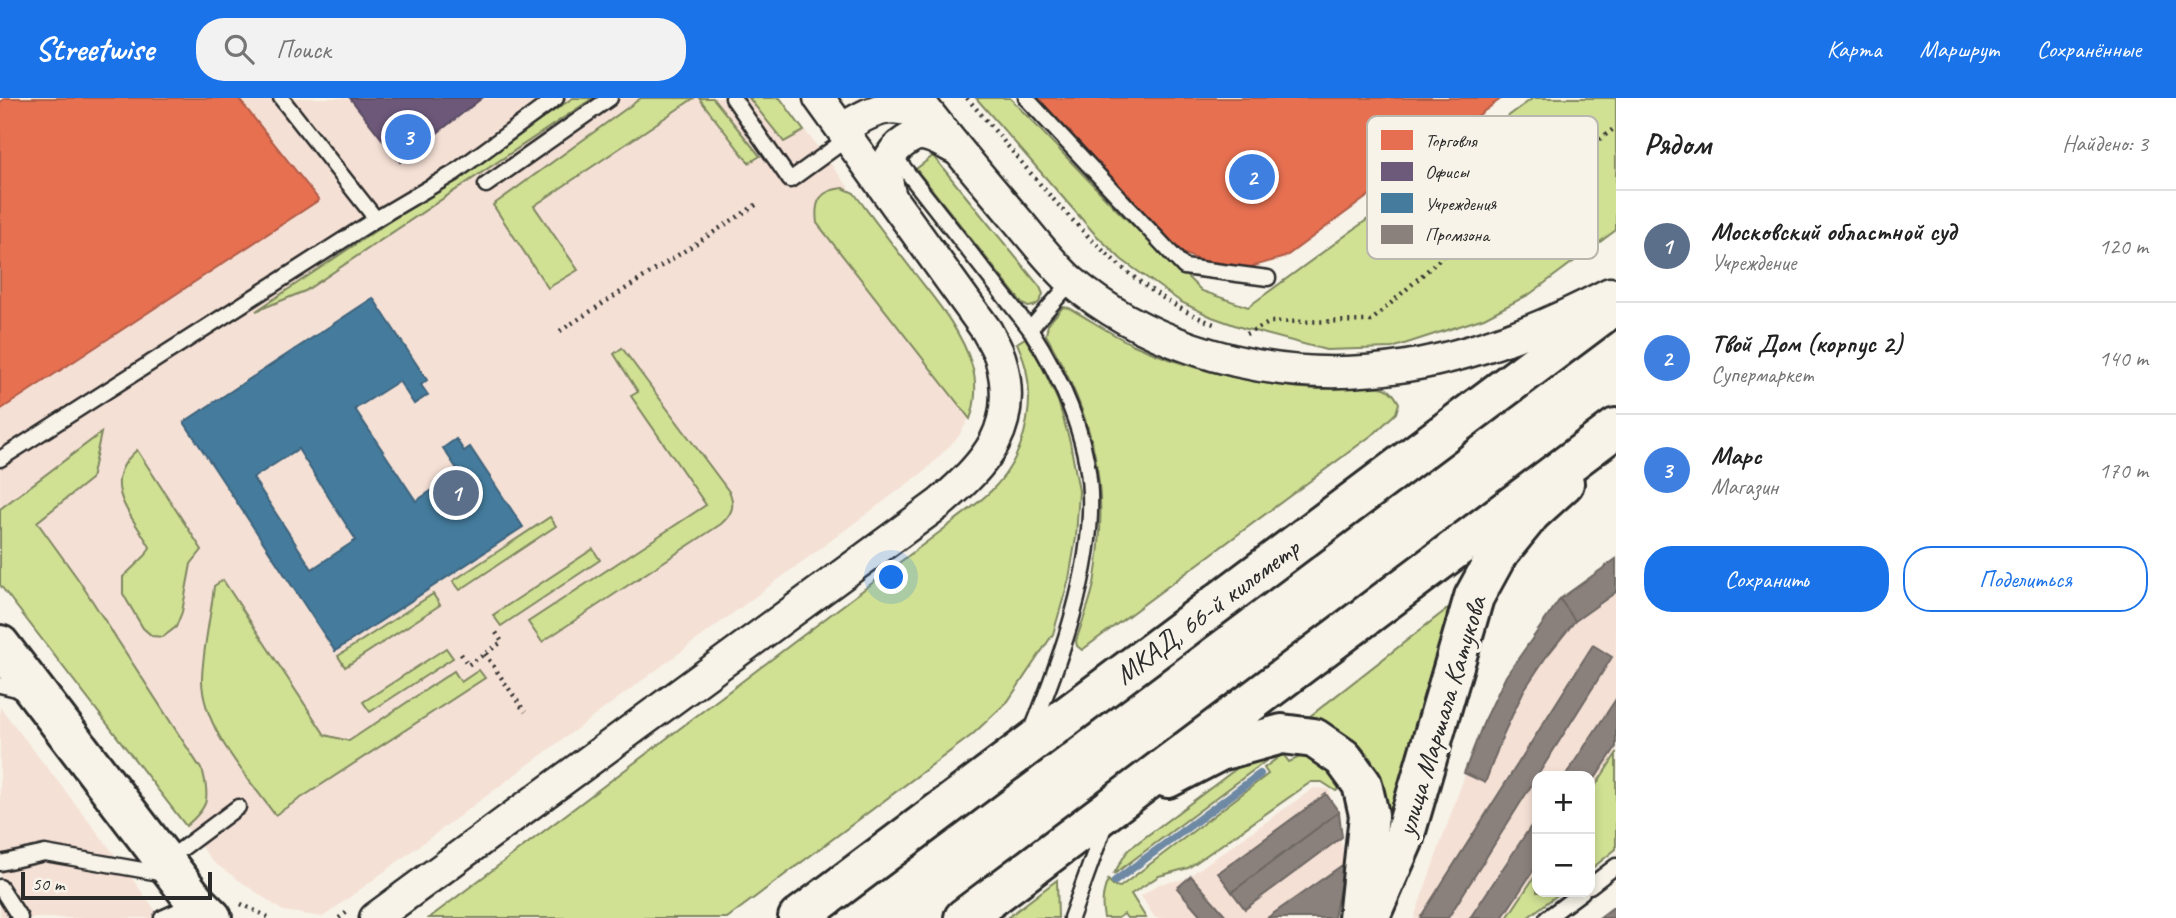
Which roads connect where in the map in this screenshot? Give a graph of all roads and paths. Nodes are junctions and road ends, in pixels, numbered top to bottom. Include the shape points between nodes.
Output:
1 (281, 98) edge
2 (556, 98) edge
3 (610, 98) edge
4 (733, 98) edge
5 (819, 98) edge
6 (917, 98) edge
7 (967, 98) edge
8 (1026, 98) edge
9 (1616, 127) edge
10 (845, 134) junction
11 (948, 139) junction
12 (1598, 140) edge
13 (892, 153) junction
14 (486, 185) dead end
15 (891, 198) junction
16 (759, 204) dead end
17 (376, 219) junction
18 (1441, 259) edge
19 (1268, 278) dead end
20 (1072, 281) junction
21 (1616, 290) edge
22 (1616, 304) edge
23 (1223, 326) dead end
24 (1030, 329) junction
25 (1235, 330) dead end
26 (560, 331) dead end
27 (1616, 428) edge
28 (1616, 436) edge
29 (0, 458) edge
30 (495, 631) dead end
31 (0, 645) edge
32 (461, 654) dead end
33 (485, 654) junction
34 (0, 685) edge
35 (40, 696) junction
36 (525, 712) dead end
37 (1025, 748) junction
38 (238, 807) dead end
39 (1111, 808) junction
40 (880, 857) junction
41 (0, 863) edge
42 (1616, 866) edge
43 (1595, 882) edge
44 (0, 887) edge
45 (1575, 897) edge
46 (195, 899) edge
47 (363, 914) edge
48 (20, 918) edge
49 (162, 918) edge
50 (339, 918) edge
51 (776, 918) edge
52 (799, 918) edge
53 (964, 918) edge
54 (1071, 918) edge
55 (1357, 918) edge
56 (1369, 918) edge
57 (1548, 918) edge

1 - 17 lane
2 - 17 lane via 454,173
3 - 14 lane
4 - 10 lane via 790,180
5 - 10 street
6 - 11 street
7 - 23 path via 1090,238 1128,273 1179,307
8 - 19 lane via 1184,267
9 - 12 path
10 - 11 street via 866,113 885,107 905,108 923,116
10 - 15 street
11 - 13 street via 919,135
11 - 20 street
13 - 15 street via 886,164
13 - 24 lane
15 - 47 street via 988,331 1001,360 1004,417 995,444 976,472 929,511
16 - 26 path
17 - 29 lane
18 - 25 path via 1371,321 1271,322 1246,334
20 - 21 street via 1132,323 1168,340 1237,362 1320,373 1388,371 1472,353
20 - 24 lane
22 - 37 main road, МКАД, 66-й километр
24 - 37 lane via 1068,397 1090,491 1081,583
27 - 39 main road
28 - 56 main road, улица Маршала Катукова via 1531,513 1497,555 1474,597 1403,841
30 - 33 path via 502,642
31 - 35 main road
32 - 33 path via 468,665
33 - 36 path
34 - 35 lane
35 - 46 main road
37 - 40 main road, МКАД, 66-й километр
38 - 46 lane
39 - 53 main road
39 - 54 lane
39 - 55 main road, улица Маршала Катукова via 1220,751 1282,734 1314,738 1343,758 1362,784 1369,815
40 - 51 main road
40 - 52 main road, МКАД, 66-й километр
41 - 46 lane via 45,853
42 - 43 lane
44 - 48 lane
45 - 57 lane
46 - 49 lane
47 - 50 path

